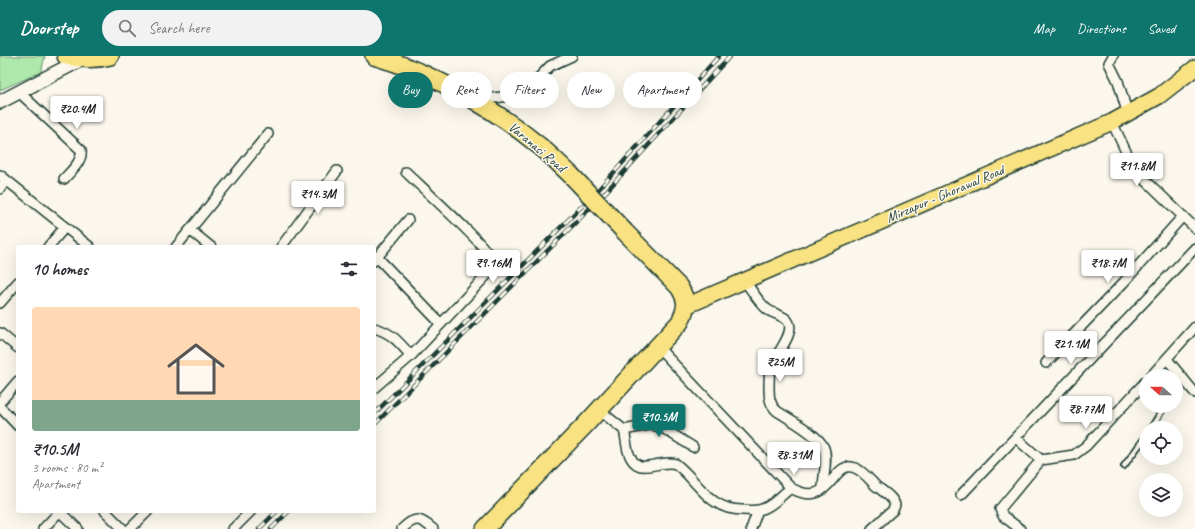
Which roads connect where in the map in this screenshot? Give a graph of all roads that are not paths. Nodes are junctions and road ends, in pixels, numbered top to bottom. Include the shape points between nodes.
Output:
1 (110, 56) edge
2 (374, 56) edge
3 (571, 56) edge
4 (1113, 56) edge
5 (74, 57) edge
6 (1195, 68) edge
7 (441, 83) edge
8 (20, 93) junction
9 (492, 98) edge
10 (0, 102) edge
11 (487, 108) edge
12 (1129, 113) junction
13 (1112, 122) junction
14 (268, 134) dead end
15 (337, 171) dead end
16 (406, 172) dead end
17 (3, 178) edge
18 (64, 179) dead end
19 (0, 189) edge
20 (1183, 216) junction
21 (408, 220) dead end
22 (65, 227) junction
23 (1195, 228) edge
24 (190, 230) junction
25 (50, 245) edge
26 (88, 245) edge
27 (178, 245) edge
28 (209, 245) edge
29 (282, 245) edge
30 (1195, 248) edge
31 (376, 259) edge
32 (745, 281) junction
33 (16, 284) edge
34 (1, 301) edge
35 (686, 306) junction
36 (441, 324) junction
37 (1195, 327) edge
38 (376, 329) edge
39 (0, 333) edge
40 (16, 346) edge
41 (657, 346) junction
42 (411, 356) junction
43 (1167, 359) junction
44 (1046, 363) dead end
45 (1158, 369) edge
46 (1175, 369) edge
47 (1183, 379) edge
48 (16, 383) edge
49 (376, 386) edge
50 (1139, 389) edge
51 (1195, 393) edge
52 (0, 402) edge
53 (0, 407) edge
54 (599, 410) junction
55 (16, 424) edge
56 (624, 430) junction
57 (1016, 438) junction
58 (1139, 446) edge
59 (693, 447) dead end
60 (1041, 460) junction
61 (1124, 466) dead end
62 (790, 488) junction
63 (823, 489) junction
64 (961, 495) dead end
65 (758, 510) junction
66 (58, 513) edge
67 (62, 513) edge
68 (106, 513) edge
69 (146, 513) edge
70 (249, 513) edge
71 (43, 529) edge
72 (78, 529) edge
73 (123, 529) edge
74 (130, 529) edge
75 (233, 529) edge
76 (402, 529) edge
77 (433, 529) edge
78 (485, 529) edge
79 (751, 529) edge
80 (872, 529) edge
81 (1020, 529) edge

1 - 5 highway via 99,59
2 - 7 highway, Varanasi Road
3 - 9 street via 550,66 531,86 518,95
4 - 12 street via 1109,63
5 - 8 street
6 - 12 main road, Mirzapur - Ghorawal Road via 1159,96
8 - 10 street
8 - 18 street via 81,150 80,160
11 - 35 highway, Varanasi Road, bridge via 537,144 571,175 679,287
12 - 13 main road, Mirzapur - Ghorawal Road
13 - 20 street via 1138,173
13 - 32 main road, Mirzapur - Ghorawal Road
14 - 24 street
15 - 29 street
16 - 36 street via 469,232 491,256 493,263 484,278
17 - 19 street
17 - 22 street
20 - 23 street
20 - 44 street
21 - 31 street
22 - 25 street
22 - 26 street
24 - 27 street
24 - 28 street
30 - 57 street
31 - 36 street
32 - 35 main road, Mirzapur - Ghorawal Road
32 - 63 street via 764,307 789,322 789,334 770,371 770,401 777,411 814,437 824,448
33 - 34 street
35 - 41 highway via 680,322
36 - 42 street
37 - 43 street
38 - 42 street via 397,340
39 - 40 street
41 - 54 highway
41 - 62 street
42 - 49 street
43 - 45 street
43 - 46 street
47 - 51 street
48 - 52 street
50 - 60 street via 1086,446 1074,455
53 - 55 street
54 - 56 street
54 - 78 highway
56 - 59 street via 648,425 661,427
56 - 65 street via 628,451 634,463 649,467 670,462 676,464 719,506 732,510
57 - 60 street
57 - 64 street
58 - 61 lane
60 - 81 street via 1000,509 1003,516
62 - 63 street via 812,495
62 - 65 street via 768,506
63 - 80 street via 843,468 856,468 894,502 893,510
65 - 79 street
66 - 71 street
67 - 72 street
68 - 73 street
69 - 74 street
70 - 75 street
76 - 77 street via 413,520 419,519

